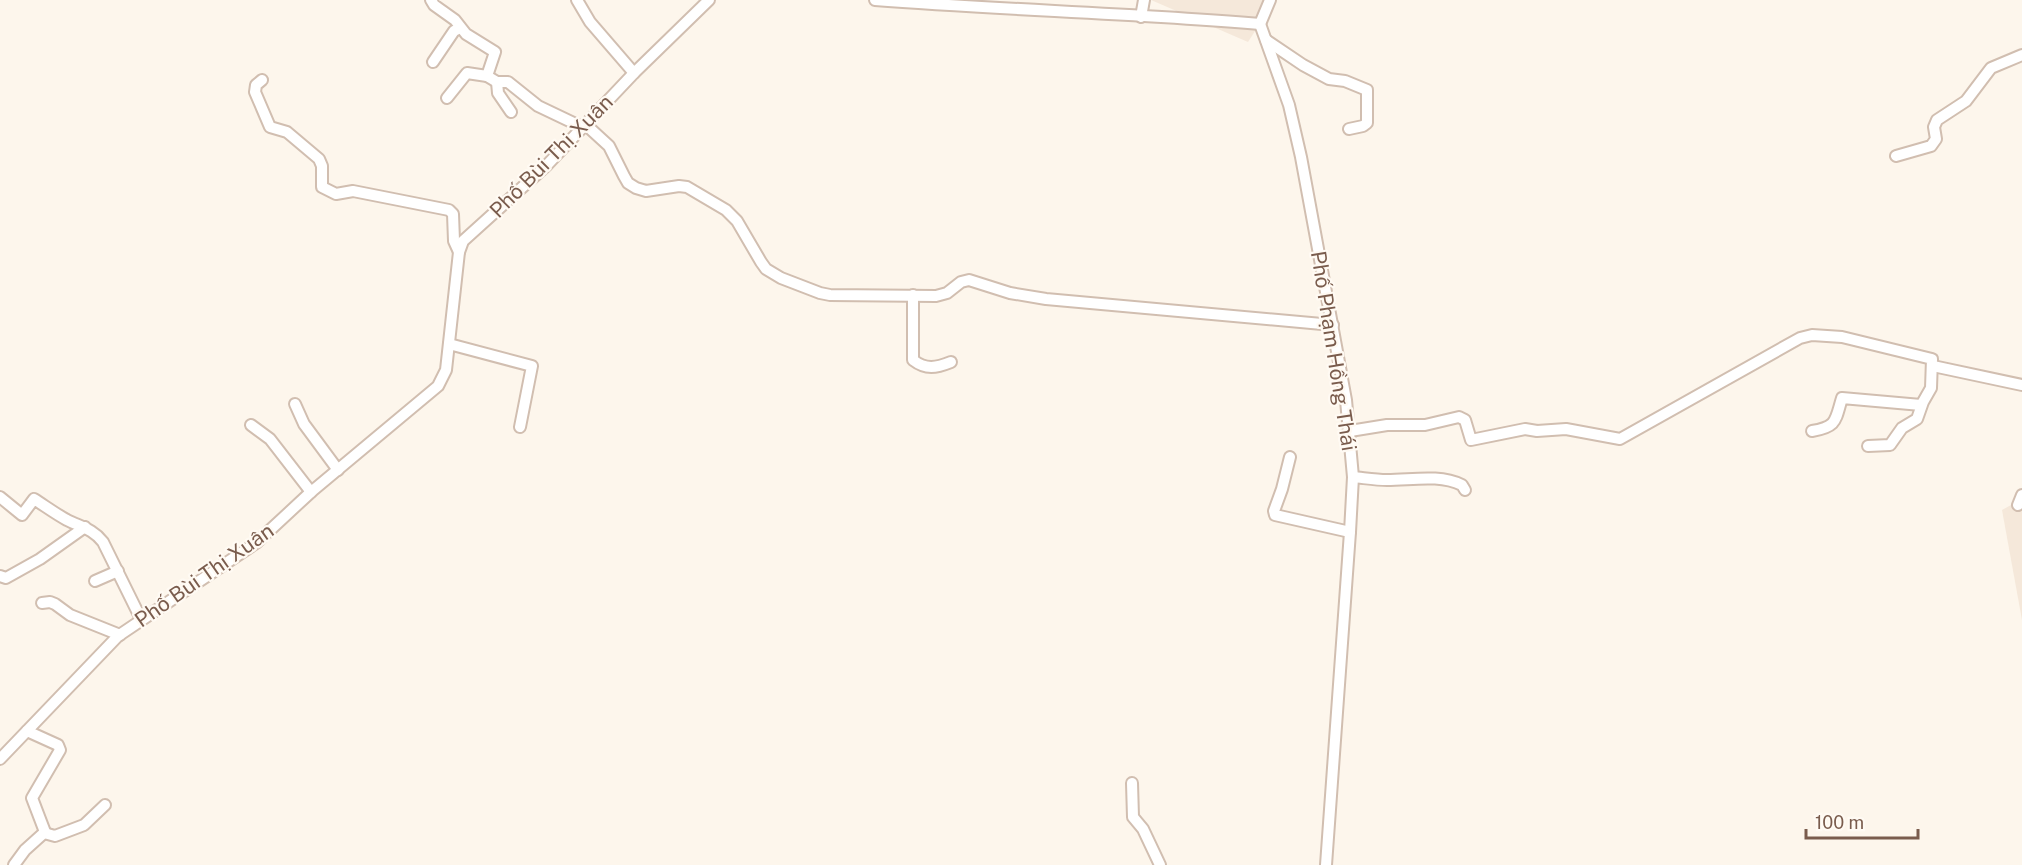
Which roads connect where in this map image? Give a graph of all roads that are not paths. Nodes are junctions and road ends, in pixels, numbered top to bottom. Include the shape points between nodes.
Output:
1 (431, 0) edge
2 (577, 0) edge
3 (709, 0) edge
4 (875, 0) edge
5 (1144, 0) edge
6 (1270, 0) edge
7 (981, 4) edge
8 (1141, 17) junction
9 (1260, 24) junction
10 (460, 28) junction
11 (1266, 40) junction
12 (2022, 55) edge
13 (433, 62) dead end
14 (634, 73) junction
15 (487, 76) junction
16 (262, 80) dead end
17 (497, 82) junction
18 (447, 98) dead end
19 (511, 112) dead end
20 (583, 126) junction
21 (1349, 129) dead end
22 (1896, 156) dead end
23 (459, 252) junction
24 (913, 296) junction
25 (1332, 325) junction
26 (449, 342) junction
27 (951, 362) dead end
28 (1933, 366) junction
29 (2022, 385) edge
30 (295, 404) dead end
31 (1921, 405) junction
32 (251, 425) dead end
33 (520, 427) dead end
34 (1350, 431) junction
35 (1812, 431) dead end
36 (1868, 446) dead end
37 (1290, 457) dead end
38 (338, 470) junction
39 (1353, 477) junction
40 (1466, 490) dead end
41 (312, 492) junction
42 (2, 503) edge
43 (85, 527) junction
44 (1350, 532) junction
45 (118, 571) junction
46 (0, 576) edge
47 (95, 581) dead end
48 (42, 603) dead end
49 (141, 619) junction
50 (120, 635) junction
51 (27, 731) junction
52 (0, 759) edge
53 (1132, 783) dead end
54 (105, 805) dead end
55 (44, 833) junction
56 (14, 865) edge
57 (1160, 865) edge
58 (1326, 865) edge

1 - 10 street
2 - 14 street via 590,22
3 - 14 street, Phố Bùi Thị Xuân
4 - 7 street
5 - 8 street
6 - 9 street
7 - 8 street
8 - 9 street
9 - 11 street, Phố Phạm Hồng Thái
10 - 13 street
10 - 15 street via 495,52
11 - 21 street via 1329,79 1366,90 1367,123
11 - 25 street, Phố Phạm Hồng Thái via 1291,112
12 - 22 street via 1991,68 1966,101 1937,120 1931,146
14 - 20 street, Phố Bùi Thị Xuân
15 - 17 street
15 - 18 street via 467,73
16 - 23 street via 255,92 270,127 287,132 319,159 322,187 336,194 353,191 449,210
17 - 19 street via 498,93
17 - 20 street via 512,84 538,106
20 - 23 street, Phố Bùi Thị Xuân via 548,165 463,241
20 - 24 street via 609,146 628,183 636,188 646,191 687,187 726,210 766,269 781,278 830,295
23 - 26 street, Phố Bùi Thị Xuân
24 - 25 street via 942,295 969,279 1046,299
24 - 27 street via 913,360 933,368
25 - 34 street, Phố Phạm Hồng Thái
26 - 33 street via 532,366
26 - 38 street, Phố Bùi Thị Xuân via 446,370 438,386
28 - 29 street
28 - 31 street via 1931,388
28 - 34 street via 1930,358 1848,338 1806,336 1620,439 1566,429 1525,429 1471,440 1465,420 1460,417
30 - 38 street via 304,424
31 - 35 street via 1842,398 1832,425
31 - 36 street via 1917,419 1902,428 1890,445
32 - 41 street via 270,439
34 - 39 street, Phố Phạm Hồng Thái
37 - 44 street via 1275,515
38 - 41 street, Phố Bùi Thị Xuân
39 - 40 street via 1444,479 1462,484
39 - 44 street, Phố Phạm Hồng Thái
41 - 49 street, Phố Bùi Thị Xuân via 256,543
42 - 43 street via 22,515 34,499
43 - 45 street via 103,542
43 - 46 street via 33,563 6,578
44 - 58 street, Phố Phạm Hồng Thái
45 - 47 street
45 - 49 street
48 - 50 street via 55,604 70,615
49 - 50 street, Phố Bùi Thị Xuân
50 - 51 street, Phố Bùi Thị Xuân
51 - 52 street, Phố Bùi Thị Xuân
51 - 55 street via 60,748 32,798
53 - 57 street via 1133,818 1143,829
54 - 55 street via 84,825 56,836
55 - 56 street

